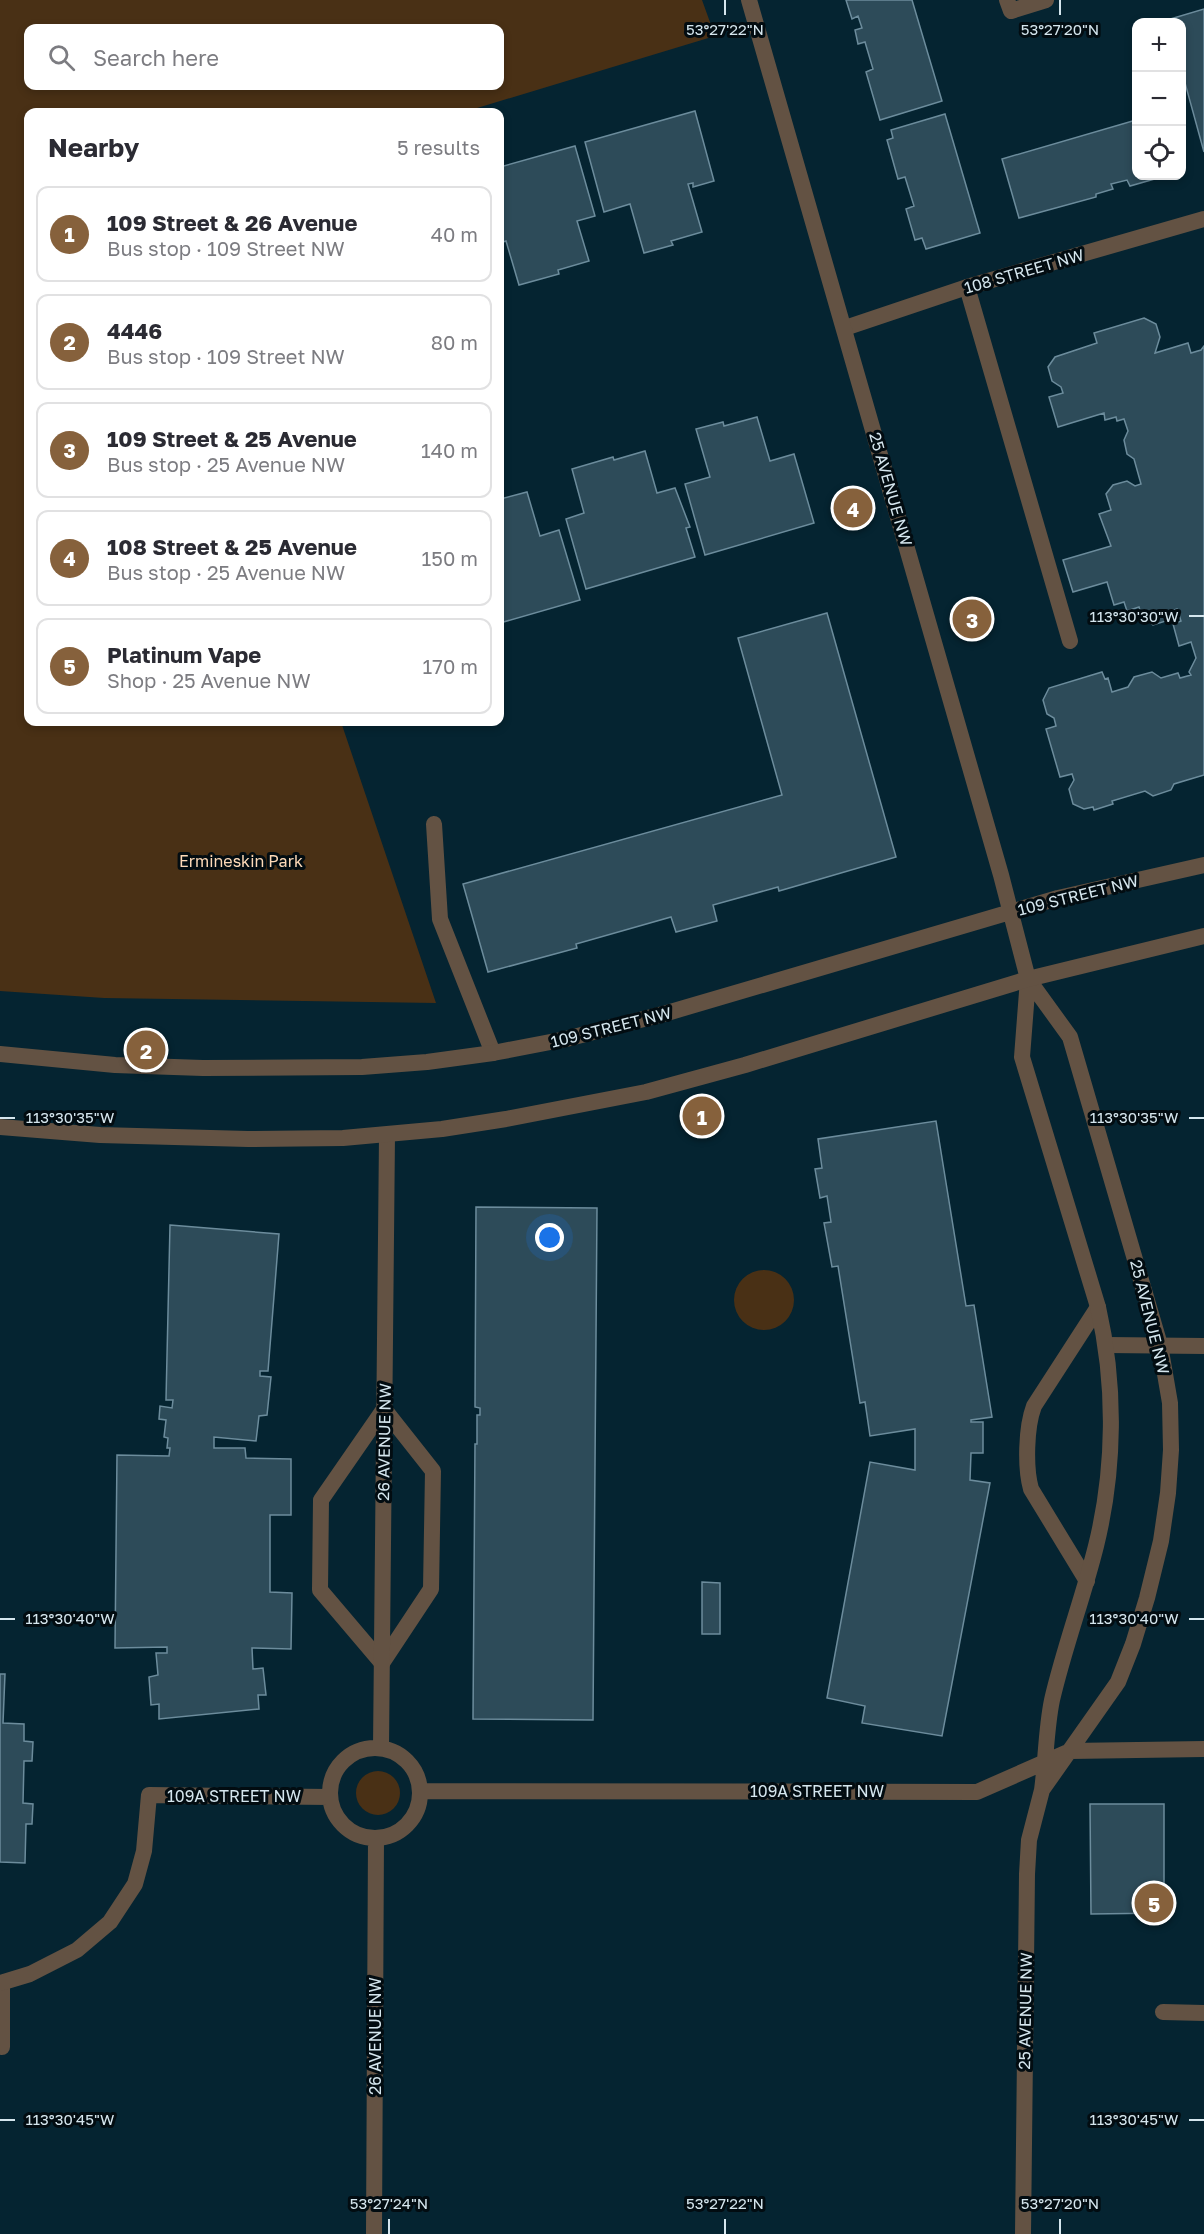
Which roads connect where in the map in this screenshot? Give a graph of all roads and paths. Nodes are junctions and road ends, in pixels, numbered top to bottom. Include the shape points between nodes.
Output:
1 (749, 0) edge
2 (1007, 0) edge
3 (1046, 0) edge
4 (1204, 219) edge
5 (967, 287) junction
6 (845, 328) junction
7 (1070, 641) dead end
8 (434, 824) dead end
9 (1204, 865) edge
10 (1011, 912) junction
11 (1204, 936) edge
12 (1028, 979) junction
13 (493, 1053) junction
14 (0, 1054) edge
15 (0, 1127) edge
16 (387, 1135) junction
17 (1098, 1307) junction
18 (1107, 1345) junction
19 (1160, 1346) junction
20 (1204, 1346) edge
21 (384, 1409) junction
22 (1087, 1581) junction
23 (382, 1663) junction
24 (381, 1748) junction
25 (1204, 1749) edge
26 (1070, 1751) junction
27 (1046, 1762) junction
28 (1042, 1790) junction
29 (421, 1791) junction
30 (330, 1797) junction
31 (376, 1838) junction
32 (1, 1983) edge
33 (1163, 2012) dead end
34 (1204, 2013) edge
35 (2, 2047) dead end
36 (374, 2234) edge
37 (1023, 2234) edge

1 - 6 street, 25 AVENUE NW
2 - 3 street via 1011,11
4 - 5 street, 108 STREET NW
5 - 6 street, 108 STREET NW
5 - 7 street
6 - 10 street, 25 AVENUE NW
8 - 13 street via 440,919
9 - 10 street, 109 STREET NW
10 - 12 street, 25 AVENUE NW
10 - 13 street, 109 STREET NW via 667,1013
11 - 12 street
12 - 16 street via 646,1092 506,1119
12 - 17 street, 25 AVENUE NW via 1022,1057
12 - 19 street, 25 AVENUE NW via 1070,1037
13 - 14 street, 109 STREET NW via 362,1067 203,1068 115,1065
15 - 16 street via 248,1140
16 - 21 street, 26 AVENUE NW
17 - 18 street, 25 AVENUE NW
17 - 22 street via 1029,1419 1031,1490
18 - 19 street
18 - 22 street, 25 AVENUE NW via 1111,1399 1107,1474
19 - 20 street
19 - 26 street, 25 AVENUE NW via 1170,1403 1171,1450 1161,1541 1133,1644 1118,1682
21 - 23 street, 26 AVENUE NW
21 - 23 street via 433,1471 431,1589
21 - 23 street via 321,1500 320,1590
22 - 27 street, 25 AVENUE NW via 1061,1663
23 - 24 street, 26 AVENUE NW
24 - 29 street via 393,1751 413,1767
24 - 30 street via 355,1752 344,1760 331,1784
25 - 26 street, 109A STREET NW
26 - 27 street, 109A STREET NW
26 - 28 street, 25 AVENUE NW
27 - 28 street, 25 AVENUE NW
27 - 29 street, 109A STREET NW via 977,1792
28 - 37 street, 25 AVENUE NW via 1029,1840 1027,1874
29 - 31 street via 413,1818 396,1832
30 - 31 street via 333,1810 350,1830
30 - 32 street, 109A STREET NW via 148,1795 144,1851 135,1884 110,1922 77,1950 30,1974
31 - 36 street, 26 AVENUE NW
32 - 35 street
33 - 34 street

